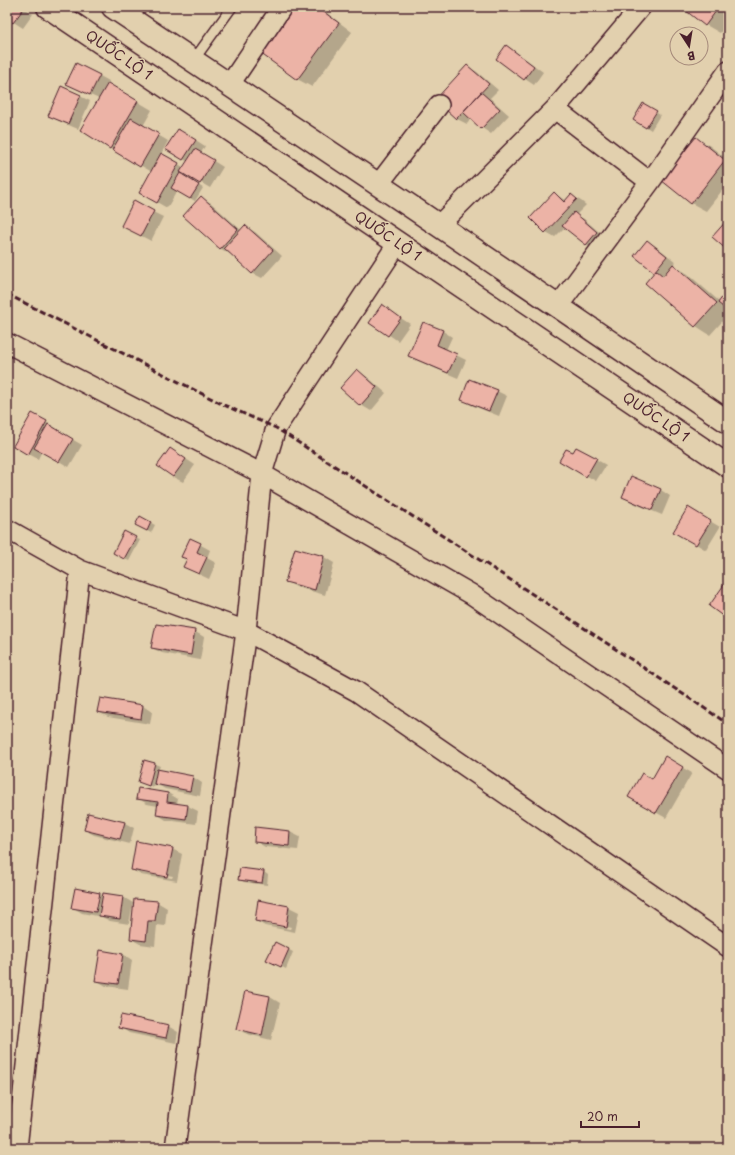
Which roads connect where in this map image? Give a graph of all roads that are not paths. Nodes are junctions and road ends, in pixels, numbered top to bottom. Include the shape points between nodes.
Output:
1 (48, 7) edge
2 (113, 7) edge
3 (232, 7) edge
4 (282, 7) edge
5 (640, 7) edge
6 (194, 61) junction
7 (728, 71) edge
8 (230, 84) junction
9 (439, 105) dead end
10 (555, 109) junction
11 (650, 182) junction
12 (378, 185) junction
13 (439, 225) junction
14 (398, 243) junction
15 (559, 305) junction
16 (7, 342) edge
17 (728, 422) edge
18 (728, 466) edge
19 (262, 474) junction
20 (7, 529) edge
21 (80, 570) junction
22 (246, 631) junction
23 (728, 769) edge
24 (728, 947) edge
25 (17, 1148) edge
26 (175, 1148) edge

1 - 14 highway, QUỐC LỘ 1
2 - 6 highway
3 - 6 lane
4 - 8 street
5 - 10 street
6 - 8 highway
7 - 11 street
8 - 12 highway
9 - 12 street
10 - 11 street
10 - 13 street
11 - 15 street
12 - 13 highway
13 - 15 highway
14 - 18 highway, QUỐC LỘ 1
14 - 19 street via 276,428
15 - 17 highway
16 - 19 street
19 - 22 street
19 - 23 street via 471,594
20 - 21 street
21 - 22 street
21 - 25 street
22 - 24 street via 356,691
22 - 26 street

